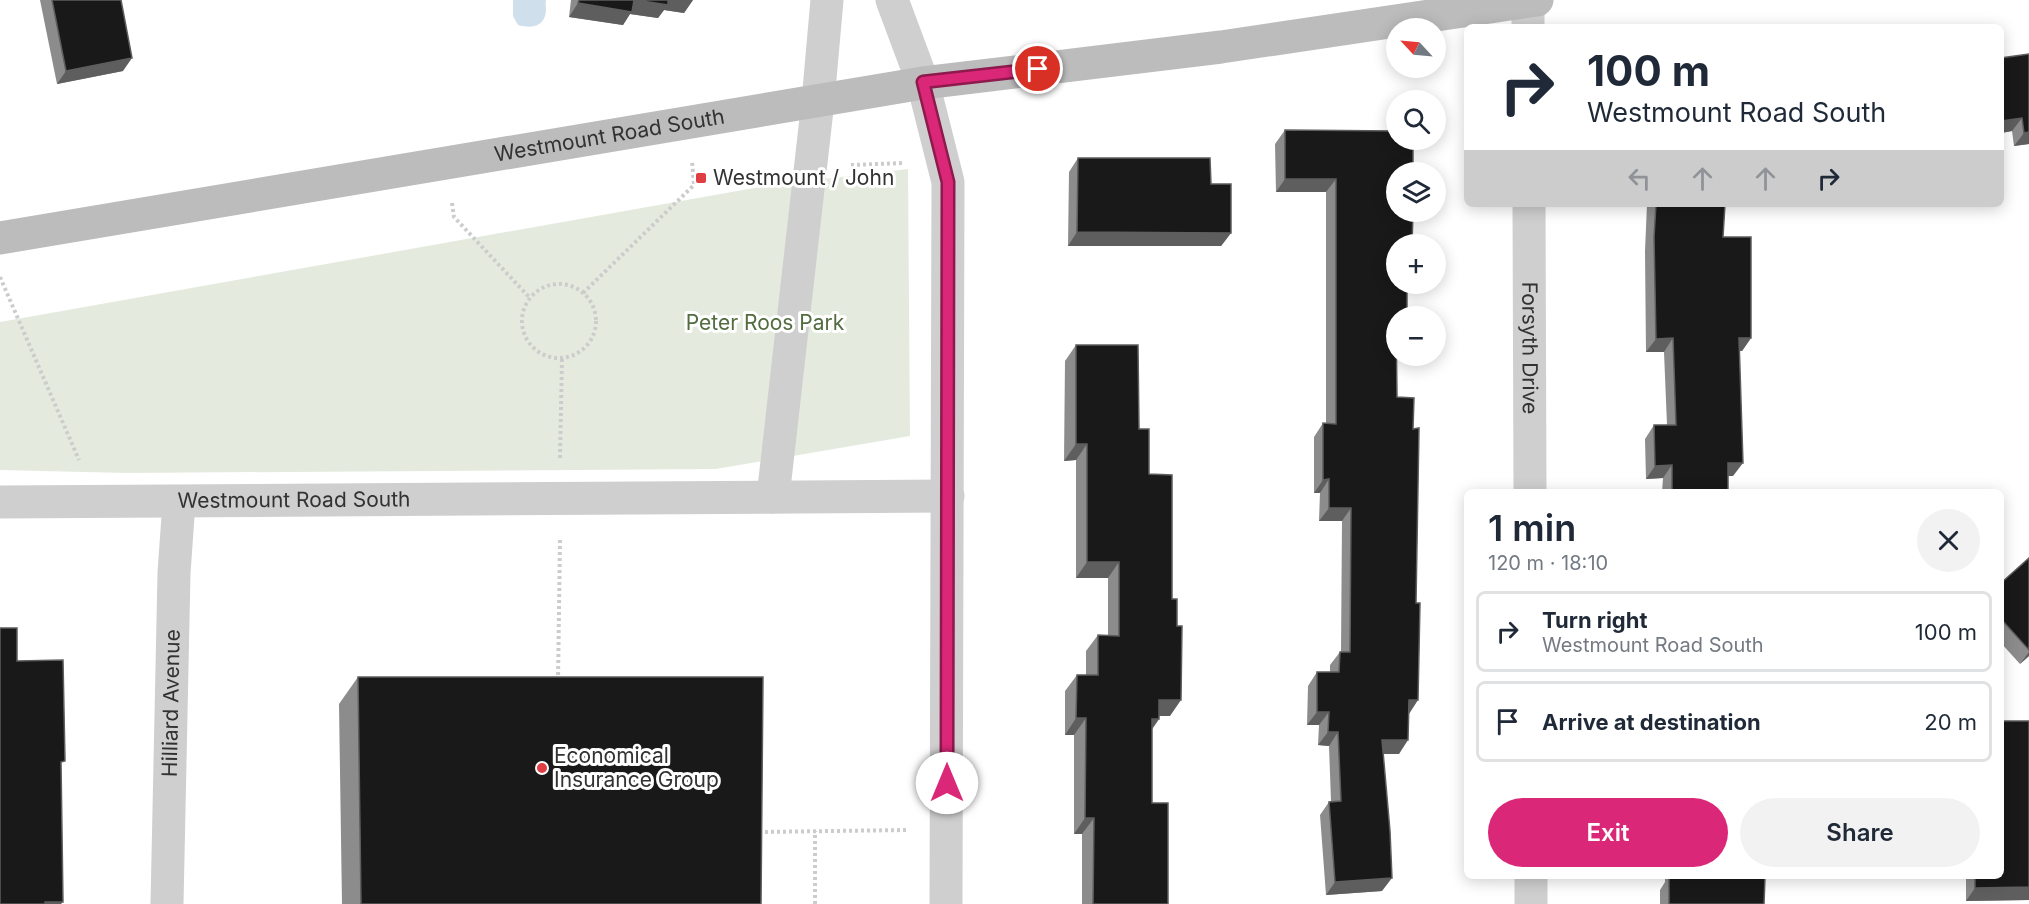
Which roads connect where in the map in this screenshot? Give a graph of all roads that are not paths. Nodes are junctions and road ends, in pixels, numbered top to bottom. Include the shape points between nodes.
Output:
1 (827, 0) edge
2 (892, 0) edge
3 (1531, 9) edge
4 (923, 82) junction
5 (818, 101) junction
6 (1529, 207) edge
7 (0, 238) edge
8 (1530, 489) edge
9 (948, 496) junction
10 (773, 497) junction
11 (0, 502) edge
12 (179, 502) junction
13 (1531, 879) edge
14 (167, 904) edge
15 (946, 904) edge
16 (1531, 904) edge

1 - 5 street
2 - 4 street
3 - 4 main road, Westmount Road South
4 - 5 main road, Westmount Road South
4 - 9 street via 948,182
5 - 7 main road, Westmount Road South
5 - 10 street
6 - 8 street, Forsyth Drive
9 - 10 street, Westmount Road South
9 - 15 street
10 - 12 street, Westmount Road South
11 - 12 street, Westmount Road South
12 - 14 street, Hilliard Avenue
13 - 16 street

